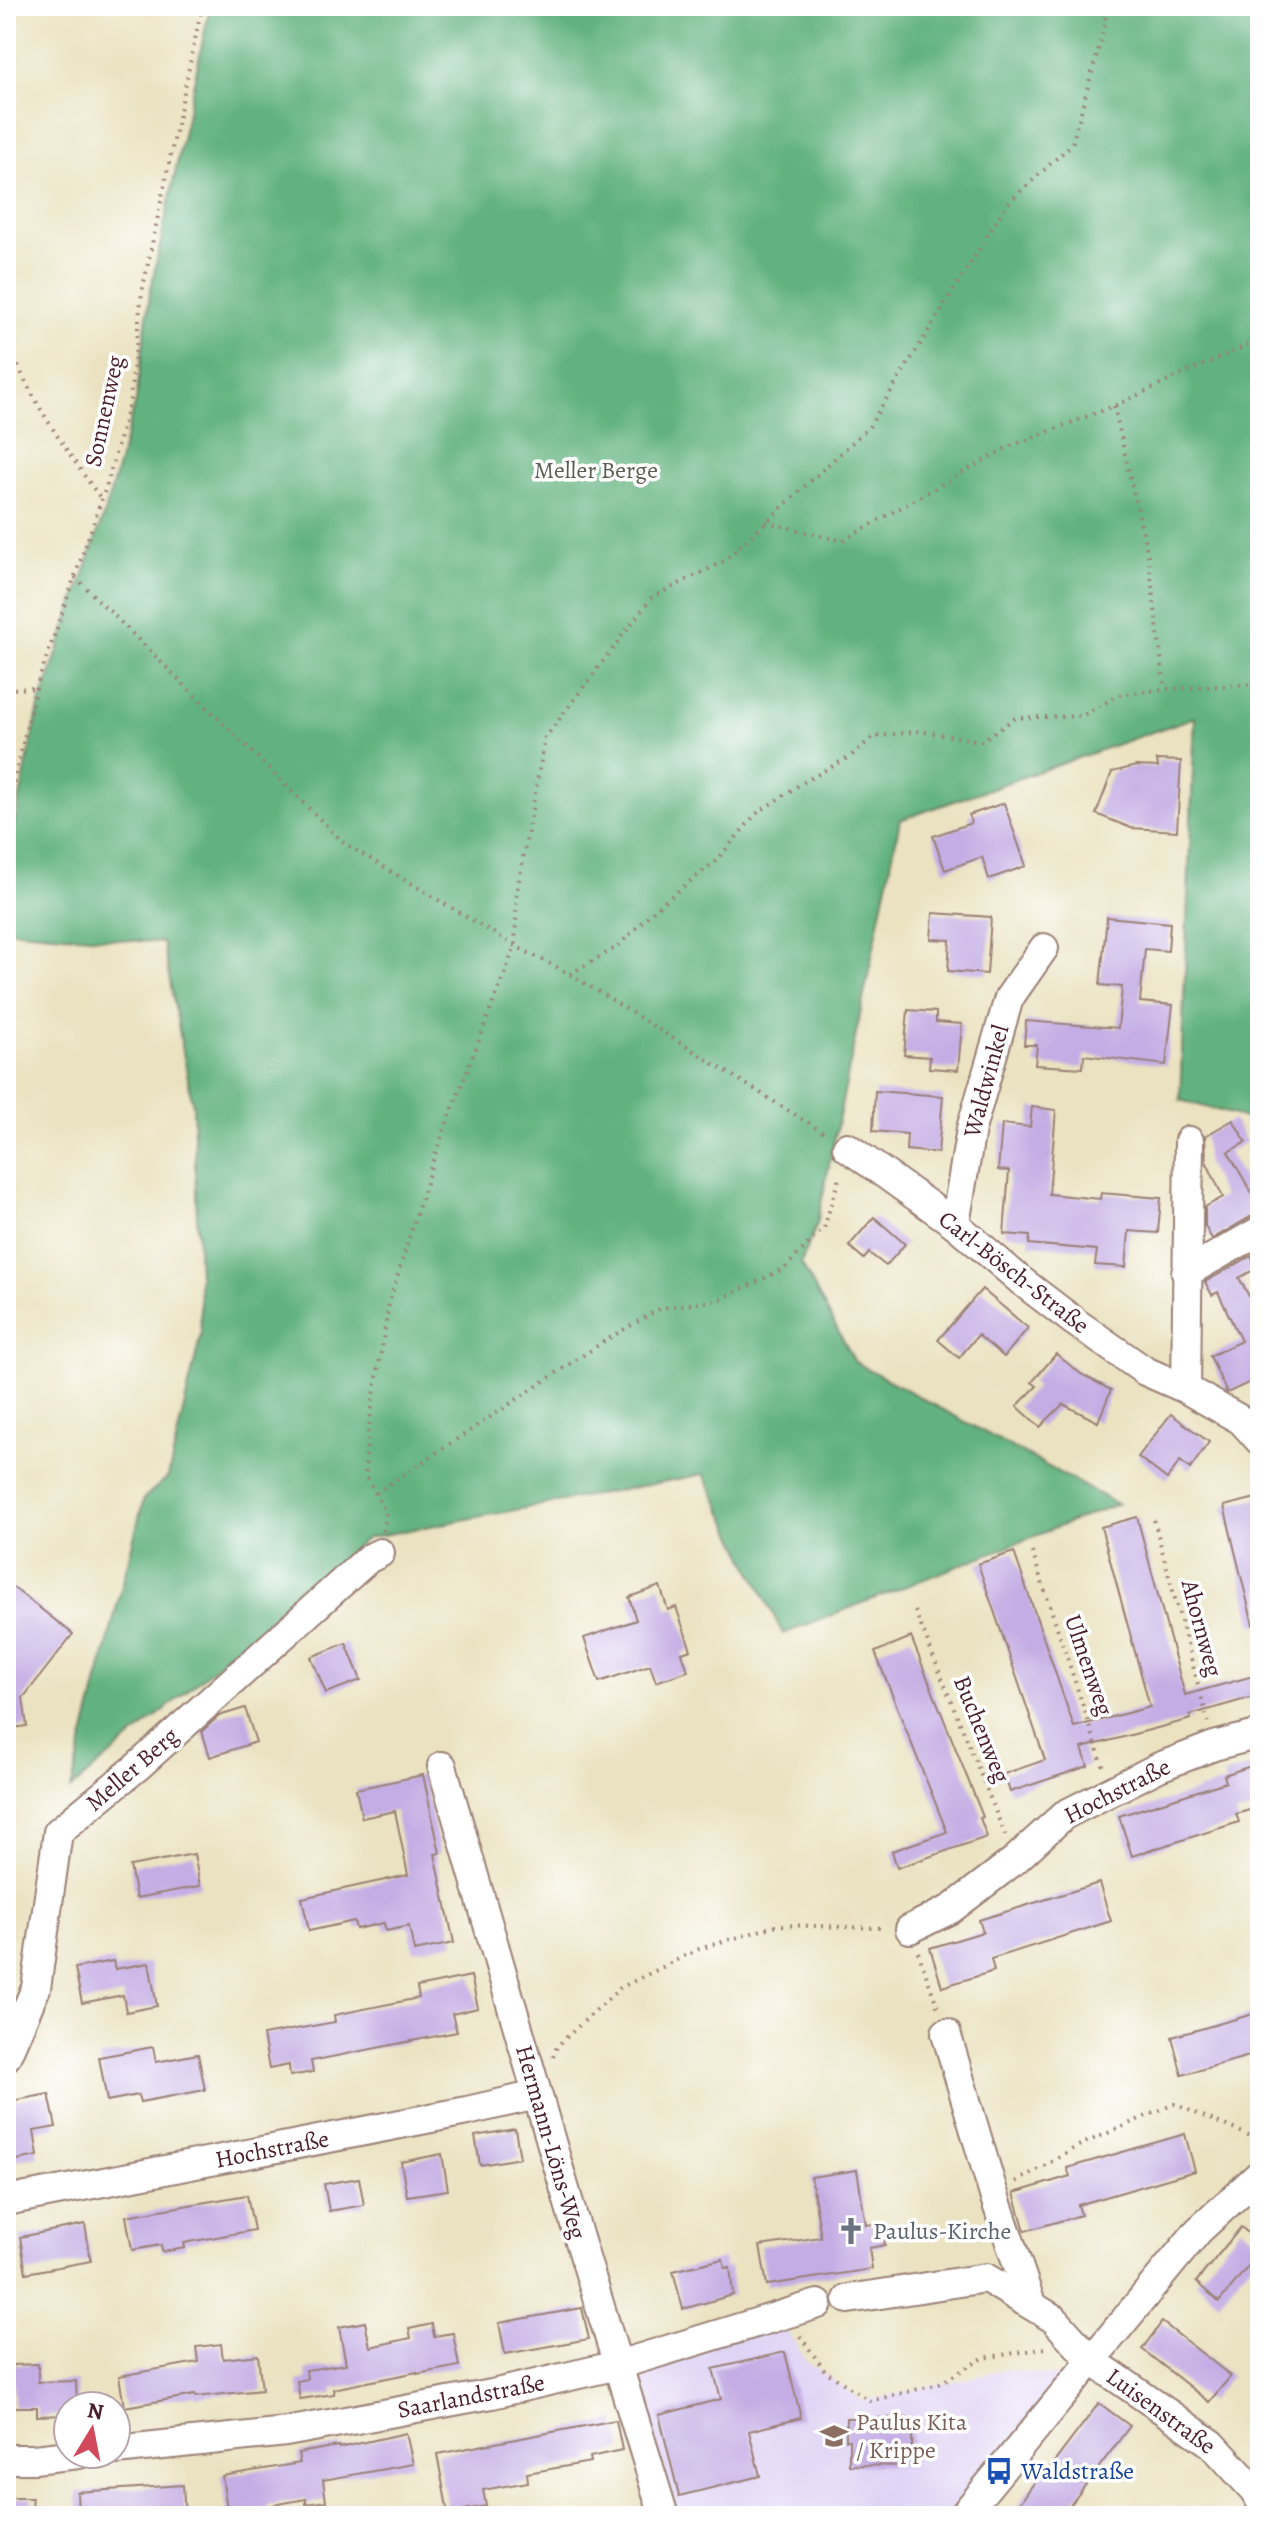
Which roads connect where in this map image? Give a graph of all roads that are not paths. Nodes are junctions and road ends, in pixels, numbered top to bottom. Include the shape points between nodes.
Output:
1 (1044, 948) dead end
2 (1189, 1141) dead end
3 (847, 1147) road end
4 (955, 1224) junction
5 (1260, 1231) edge
6 (1186, 1273) junction
7 (1186, 1389) junction
8 (1251, 1414) edge
9 (1260, 1441) edge
10 (380, 1553) road end
11 (1260, 1734) edge
12 (442, 1766) dead end
13 (910, 1929) road end
14 (946, 2033) road end
15 (6, 2057) edge
16 (537, 2095) junction
17 (1260, 2174) edge
18 (6, 2201) edge
19 (848, 2299) dead end
20 (818, 2304) dead end
21 (1031, 2304) junction
22 (1091, 2360) junction
23 (618, 2365) junction
24 (132, 2448) edge
25 (52, 2457) edge
26 (6, 2459) edge
27 (1260, 2500) edge
28 (664, 2516) edge
29 (963, 2516) edge

1 - 4 street, Waldwinkel via 1009,998 971,1129
2 - 6 street
3 - 4 street, Carl-Bösch-Straße
4 - 7 street, Carl-Bösch-Straße via 1075,1322 1145,1371
5 - 6 street
6 - 7 street
7 - 8 street, Carl-Bösch-Straße
8 - 9 street, Carl-Bösch-Straße
10 - 15 street, Meller Berg via 58,1832 36,1988
11 - 13 street, Hochstraße via 1159,1767 1064,1815 951,1909
12 - 16 street, Hermann-Löns-Weg
14 - 21 street
16 - 18 street, Hochstraße
16 - 23 street, Hermann-Löns-Weg
17 - 22 street via 1198,2231
19 - 21 street, Luisenstraße via 986,2278
20 - 23 street, Saarlandstraße
21 - 22 street, Luisenstraße via 1054,2319
22 - 27 street, Luisenstraße via 1212,2444
22 - 29 street
23 - 24 street, Saarlandstraße via 286,2432
23 - 28 street, Hermann-Löns-Weg
25 - 26 street

